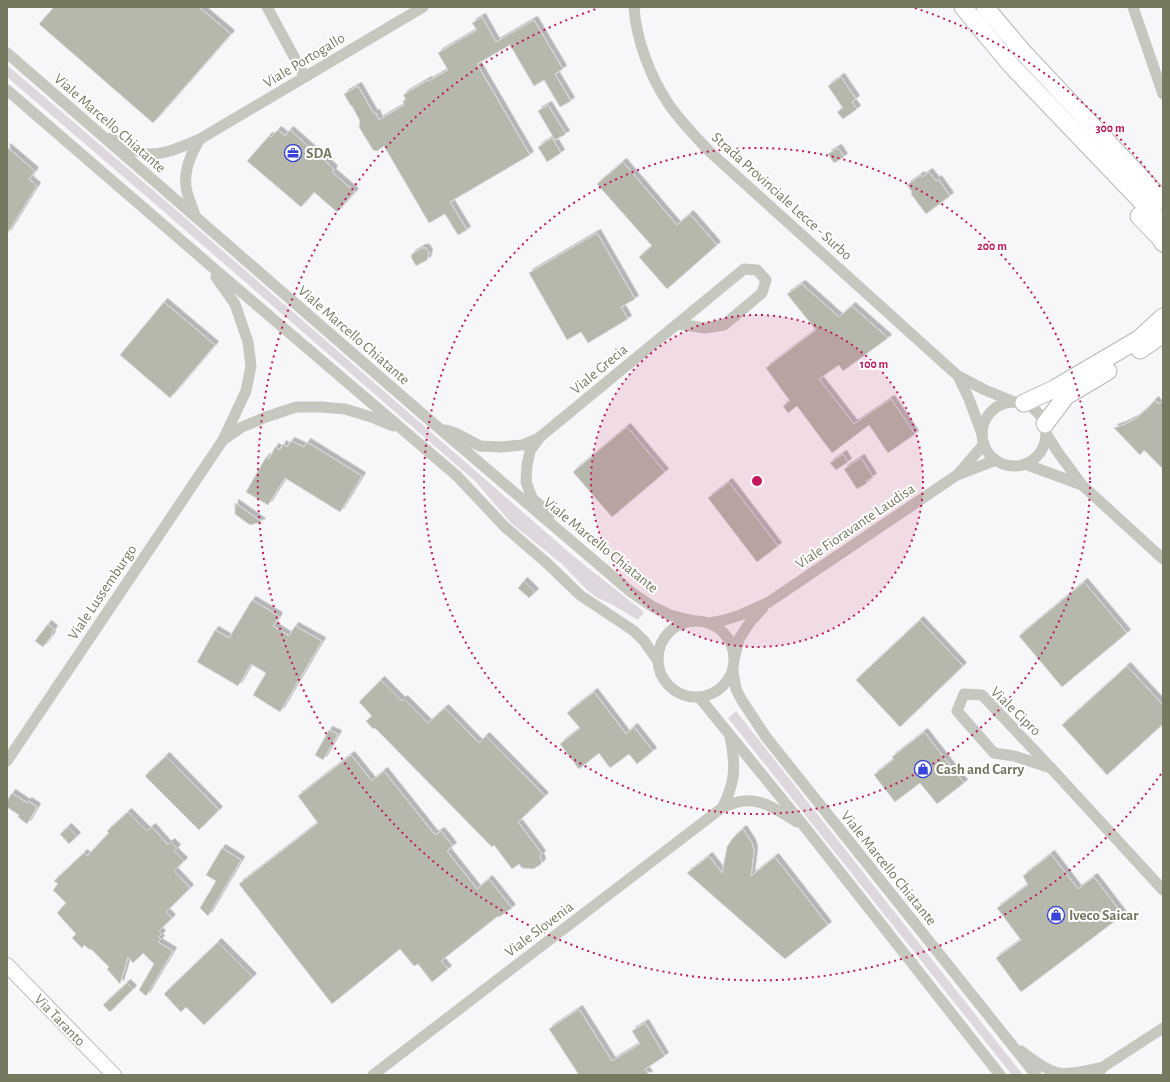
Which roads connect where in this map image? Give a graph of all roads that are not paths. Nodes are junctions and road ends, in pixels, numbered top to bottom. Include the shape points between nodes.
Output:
1 (267, 7) edge
2 (422, 7) edge
3 (634, 7) edge
4 (963, 7) edge
5 (985, 7) edge
6 (1133, 7) edge
7 (7, 53) edge
8 (305, 78) junction
9 (7, 90) edge
10 (1163, 94) edge
11 (95, 129) junction
12 (1072, 130) junction
13 (200, 140) junction
14 (1163, 201) edge
15 (196, 217) junction
16 (1163, 224) edge
17 (1163, 243) edge
18 (204, 260) junction
19 (1163, 317) edge
20 (678, 324) junction
21 (1163, 334) edge
22 (958, 376) junction
23 (1019, 403) junction
24 (438, 427) junction
25 (401, 429) junction
26 (1045, 429) junction
27 (540, 438) junction
28 (983, 439) junction
29 (222, 440) junction
30 (996, 460) junction
31 (1025, 464) junction
32 (957, 475) junction
33 (1082, 485) junction
34 (580, 549) junction
35 (1163, 559) edge
36 (769, 602) junction
37 (694, 621) junction
38 (708, 622) junction
39 (735, 656) junction
40 (658, 661) junction
41 (733, 671) junction
42 (699, 697) junction
43 (730, 736) junction
44 (7, 761) edge
45 (1051, 768) junction
46 (723, 807) junction
47 (804, 826) junction
48 (1163, 890) edge
49 (7, 965) edge
50 (1163, 1028) edge
51 (1011, 1044) junction
52 (981, 1051) junction
53 (1100, 1071) edge
54 (114, 1075) edge
55 (373, 1075) edge
56 (991, 1075) edge
57 (1000, 1075) edge
58 (1036, 1075) edge

1 - 8 street
2 - 8 street, Viale Portogallo
3 - 22 street, Strada Provinciale Lecce - Surbo via 641,43 652,74 686,126 710,152
4 - 12 highway via 1011,65
5 - 14 highway via 1023,52
6 - 10 street
7 - 11 street, Viale Marcello Chiatante
8 - 13 street, Viale Portogallo
9 - 18 street, Viale Marcello Chiatante
11 - 13 street, Viale Portogallo via 131,148 149,154 164,152
11 - 15 street, Viale Marcello Chiatante
12 - 16 highway
12 - 17 highway via 1092,166
13 - 15 street, Viale Portogallo via 188,160 185,180 186,192
15 - 24 street, Viale Marcello Chiatante
18 - 25 street, Viale Marcello Chiatante
18 - 29 street, Viale Lussemburgo via 235,304 248,342 251,366 246,391
19 - 23 highway via 1139,339 1054,389
20 - 20 street, Viale Grecia via 705,328 724,325 762,293 766,280 757,270 744,269
20 - 27 street, Viale Grecia
21 - 26 highway via 1066,396
22 - 23 street, Strada Provinciale Lecce - Surbo
22 - 28 street, Strada Provinciale Lecce - Surbo
23 - 26 street via 1033,408 1040,415
23 - 28 street via 1004,404 995,408 984,424
24 - 27 street, Viale Grecia via 480,446 522,445
24 - 34 street, Viale Marcello Chiatante
25 - 29 street, Viale Lussemburgo via 345,409 296,407 242,427
25 - 40 street, Viale Marcello Chiatante via 457,476 505,527 549,564 580,595 634,631
26 - 31 street via 1045,443 1040,452
26 - 33 street via 1057,451
27 - 34 street, Viale Grecia via 530,451 526,482 532,498 556,520
28 - 30 street via 989,453
28 - 32 street, Viale Fioravante Laudisa
29 - 44 street, Viale Lussemburgo
30 - 31 street via 1015,466
30 - 32 street, Viale Fioravante Laudisa
31 - 33 street
32 - 36 street, Viale Fioravante Laudisa
33 - 35 street
34 - 37 street, Viale Marcello Chiatante via 653,607 670,615
36 - 38 street, Viale Fioravante Laudisa via 723,621
36 - 39 street, Viale Fioravante Laudisa via 750,622 739,639
37 - 38 street, Viale Marcello Chiatante
37 - 40 street, Viale Marcello Chiatante via 682,623 672,629 664,638
38 - 39 street, Viale Marcello Chiatante via 727,636
39 - 41 street, Viale Marcello Chiatante
40 - 42 street, Viale Marcello Chiatante via 660,673 666,684 687,696
41 - 42 street, Viale Marcello Chiatante via 720,690
41 - 51 street, Viale Marcello Chiatante via 736,689 741,699 766,737
42 - 43 street
43 - 46 street via 734,756 733,773
43 - 47 street
45 - 45 street, Viale Cipro via 982,695 964,694 957,711 994,753 1014,756
45 - 48 street, Viale Cipro
46 - 47 street, Viale Slovenia via 740,801 756,801 771,806
46 - 55 street, Viale Slovenia
47 - 52 street
49 - 54 main road, Via Taranto
50 - 53 street
51 - 53 street via 1044,1067 1060,1073
51 - 58 street, Viale Marcello Chiatante
52 - 56 street
52 - 57 street

